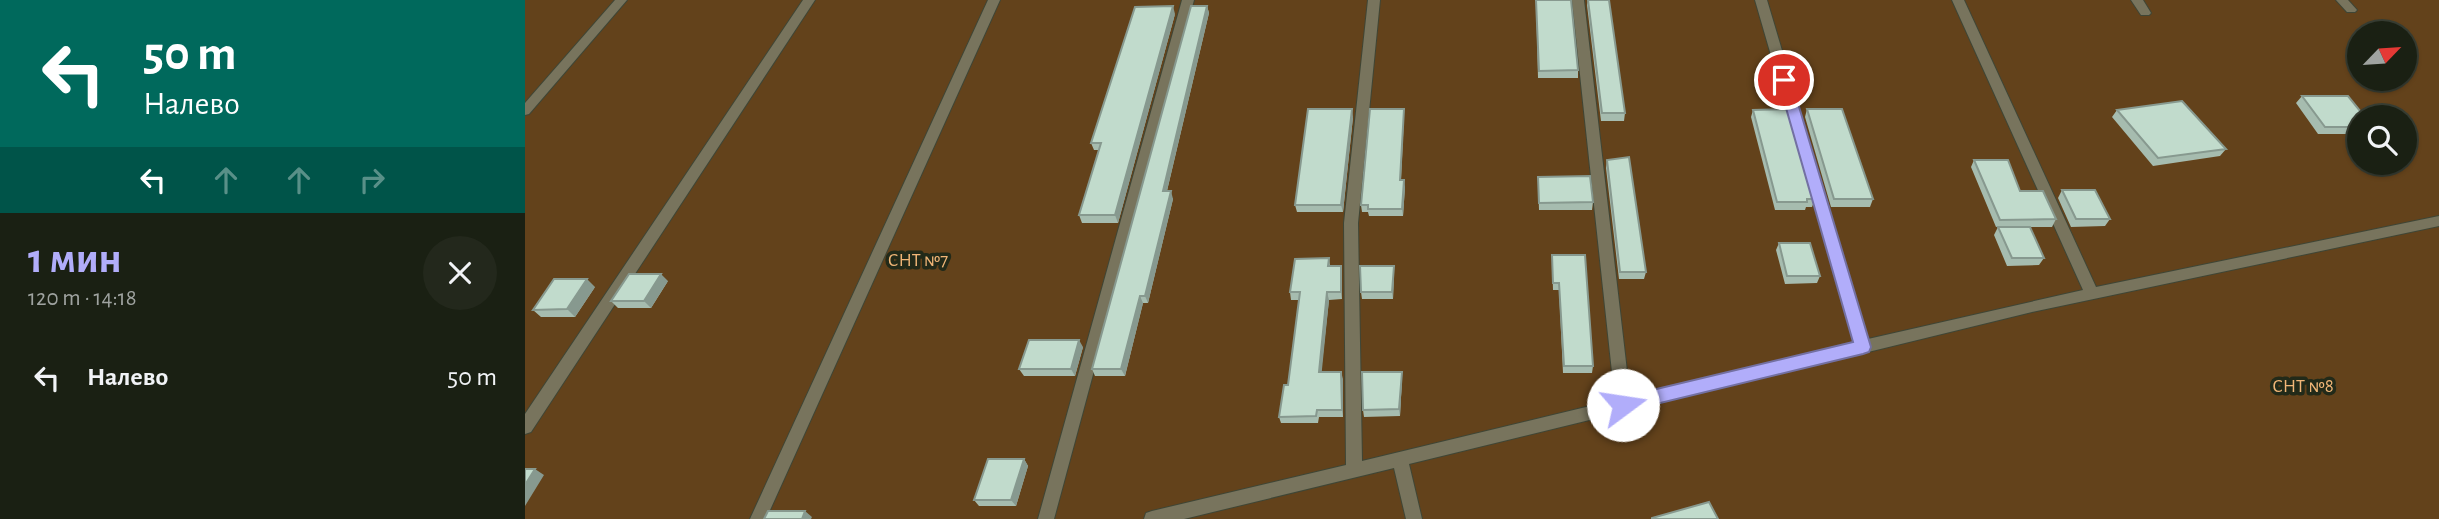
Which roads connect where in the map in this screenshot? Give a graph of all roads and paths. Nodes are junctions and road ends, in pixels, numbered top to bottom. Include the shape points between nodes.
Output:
1 (621, 0) edge
2 (809, 0) edge
3 (994, 0) edge
4 (1188, 0) edge
5 (1374, 0) edge
6 (1579, 0) edge
7 (1761, 0) edge
8 (1958, 0) edge
9 (2137, 0) edge
10 (2342, 0) edge
11 (2351, 10) dead end
12 (2145, 13) dead end
13 (525, 111) edge
14 (2439, 221) edge
15 (2092, 294) junction
16 (1863, 347) junction
17 (1623, 405) junction
18 (525, 427) edge
19 (1399, 459) junction
20 (1354, 470) junction
21 (758, 519) edge
22 (1046, 519) edge
23 (1151, 519) edge
24 (1414, 519) edge

1 - 13 street
2 - 18 street
3 - 21 street
4 - 22 street
5 - 20 street via 1351,223
6 - 17 street
7 - 16 street
8 - 15 street
9 - 12 street
10 - 11 street
14 - 15 street
15 - 16 street
16 - 17 street
17 - 19 street
19 - 20 street
19 - 24 street
20 - 23 street

